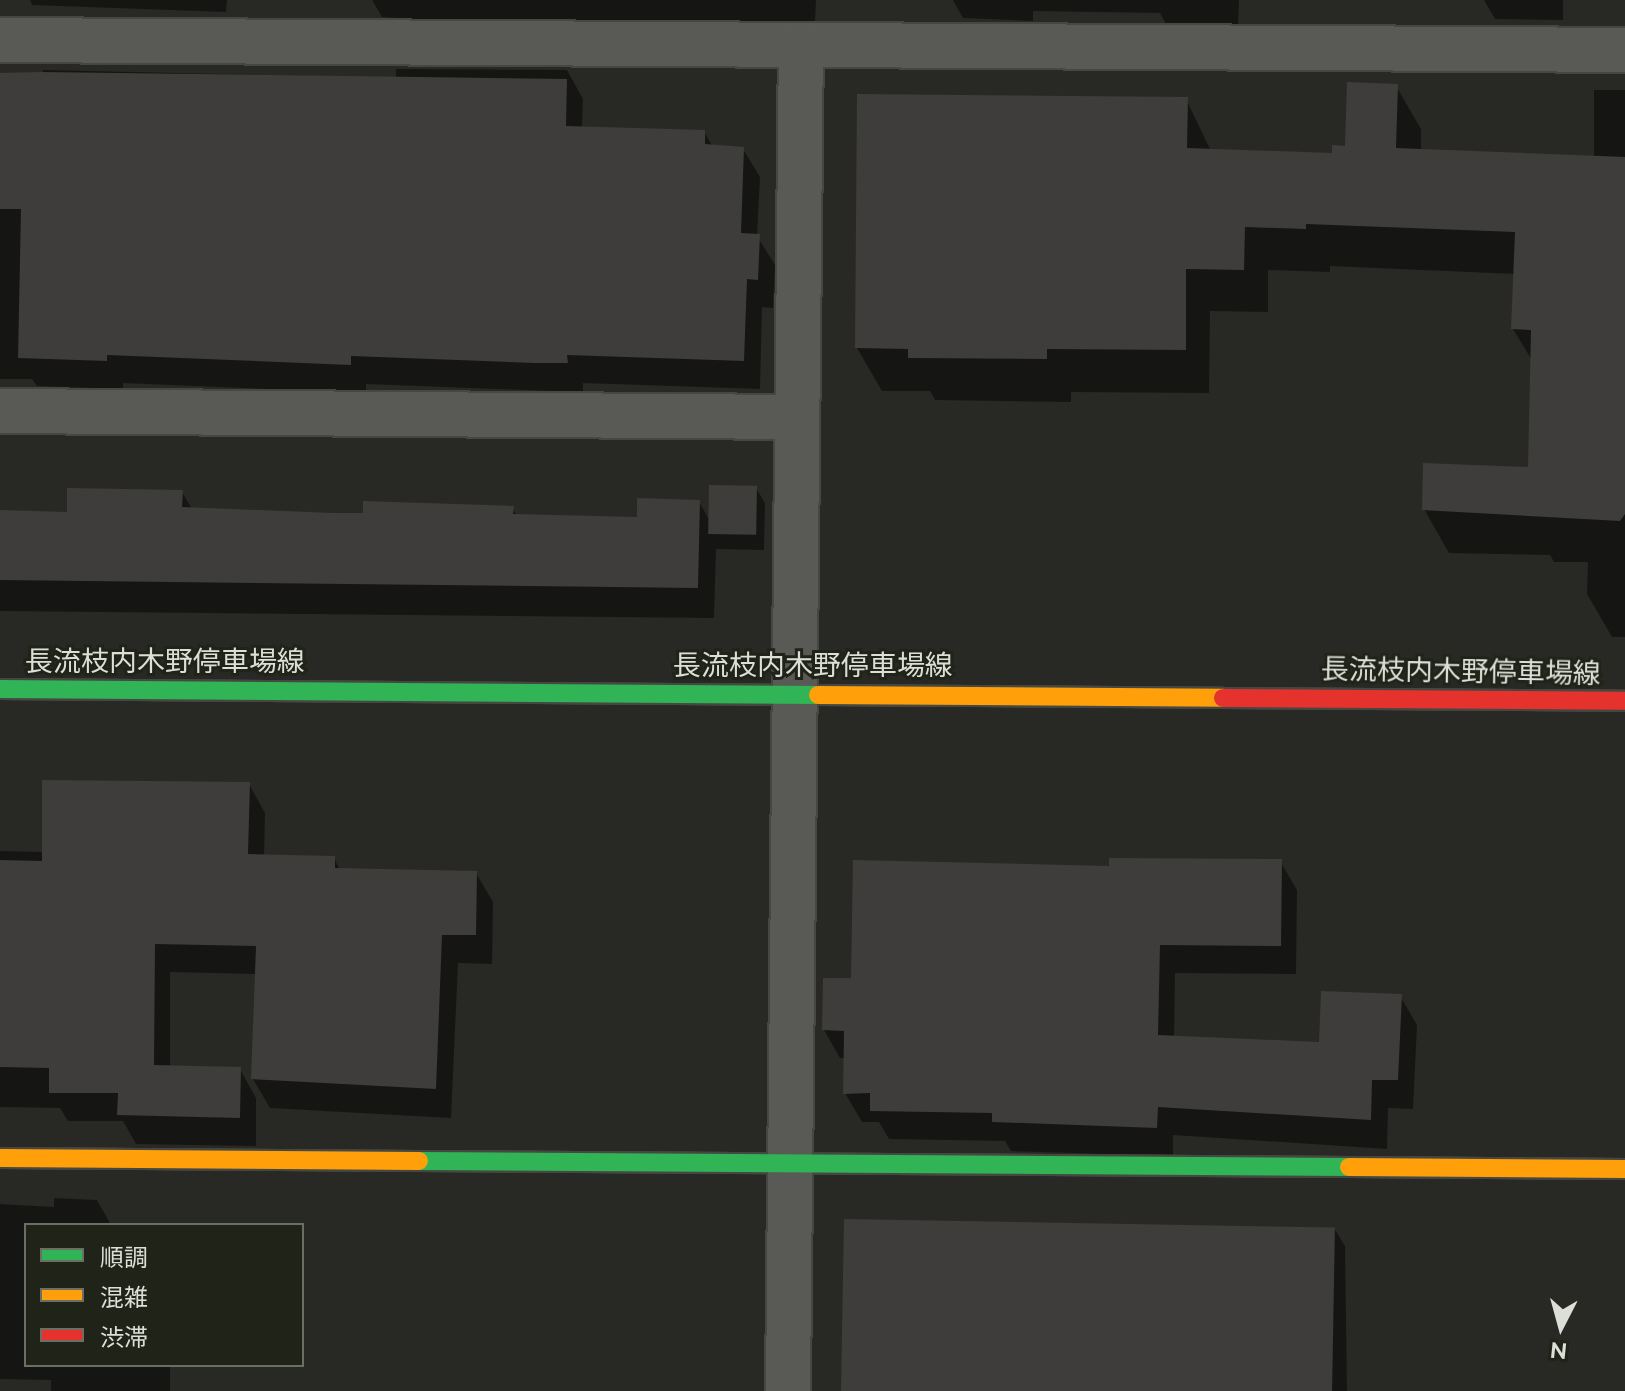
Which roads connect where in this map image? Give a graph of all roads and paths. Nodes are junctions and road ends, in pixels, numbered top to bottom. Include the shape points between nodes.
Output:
1 (0, 40) edge
2 (801, 46) junction
3 (1625, 50) edge
4 (0, 411) edge
5 (796, 417) junction
6 (0, 689) edge
7 (793, 694) junction
8 (1625, 701) edge
9 (0, 1158) edge
10 (791, 1162) junction
11 (1625, 1169) edge
12 (788, 1391) edge

1 - 2 street
2 - 3 street
2 - 5 street
4 - 5 street
5 - 7 street
6 - 7 main road, 長流枝内木野停車場線
7 - 8 main road, 長流枝内木野停車場線
7 - 10 street
9 - 10 main road
10 - 11 main road
10 - 12 street

